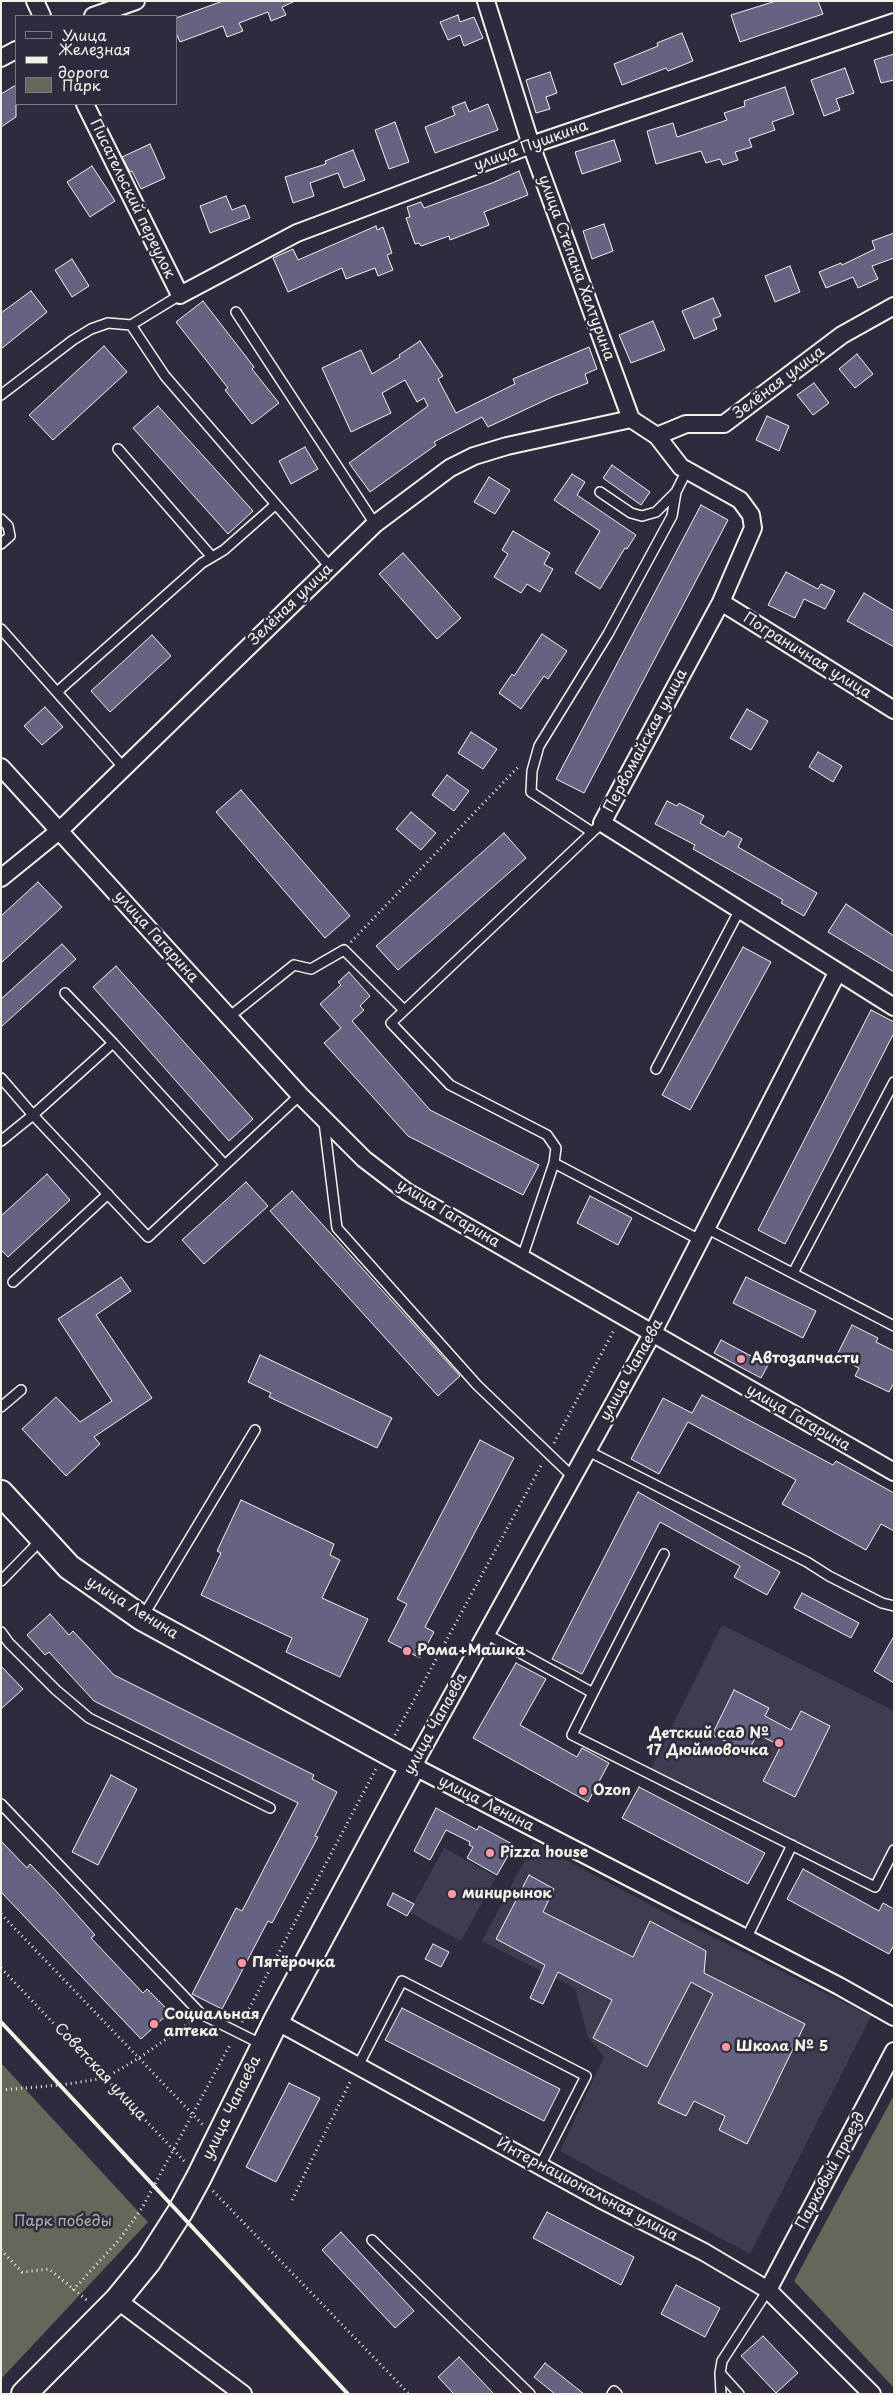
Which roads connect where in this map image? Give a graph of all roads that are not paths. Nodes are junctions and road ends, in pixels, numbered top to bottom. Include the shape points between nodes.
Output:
1 (35, 1) edge
2 (136, 1) edge
3 (486, 1) edge
4 (42, 15) edge
5 (96, 15) edge
6 (894, 22) edge
7 (15, 51) edge
8 (1, 58) edge
9 (85, 105) edge
10 (531, 144) junction
11 (180, 295) junction
12 (894, 306) edge
13 (236, 312) dead end
14 (131, 325) junction
15 (1, 395) edge
16 (631, 419) junction
17 (657, 436) junction
18 (118, 449) dead end
19 (687, 470) junction
20 (600, 492) dead end
21 (676, 492) junction
22 (275, 505) junction
23 (1, 519) edge
24 (375, 524) junction
25 (1, 544) edge
26 (212, 557) junction
27 (330, 567) junction
28 (721, 602) junction
29 (1, 629) edge
30 (57, 692) junction
31 (894, 710) edge
32 (1, 767) edge
33 (124, 768) junction
34 (597, 828) junction
35 (59, 831) junction
36 (1, 878) edge
37 (739, 911) junction
38 (837, 973) junction
39 (65, 993) dead end
40 (894, 1007) edge
41 (404, 1010) junction
42 (228, 1017) junction
43 (113, 1043) junction
44 (656, 1068) dead end
45 (1, 1078) edge
46 (894, 1082) edge
47 (300, 1095) junction
48 (33, 1115) junction
49 (324, 1119) junction
50 (1, 1141) edge
51 (554, 1163) junction
52 (225, 1165) junction
53 (108, 1194) junction
54 (703, 1234) junction
55 (522, 1258) junction
56 (793, 1274) junction
57 (13, 1282) dead end
58 (894, 1326) edge
59 (652, 1334) junction
60 (21, 1390) dead end
61 (1, 1407) edge
62 (255, 1430) dead end
63 (588, 1451) junction
64 (894, 1472) edge
65 (573, 1477) junction
66 (1, 1493) edge
67 (42, 1539) junction
68 (664, 1554) dead end
69 (1, 1581) edge
70 (894, 1606) edge
71 (142, 1618) junction
72 (1, 1632) edge
73 (486, 1634) junction
74 (593, 1693) junction
75 (413, 1766) junction
76 (1, 1804) edge
77 (270, 1808) dead end
78 (792, 1845) junction
79 (894, 1850) edge
80 (746, 1938) junction
81 (894, 2017) edge
82 (276, 2021) junction
83 (263, 2045) junction
84 (894, 2051) edge
85 (358, 2066) junction
86 (540, 2166) junction
87 (372, 2240) dead end
88 (768, 2290) junction
89 (111, 2307) junction
90 (720, 2373) junction
91 (24, 2394) edge
92 (243, 2394) edge
93 (530, 2394) edge
94 (612, 2394) edge
95 (617, 2394) edge
96 (721, 2394) edge
97 (739, 2394) edge
98 (872, 2394) edge

1 - 4 street
2 - 5 street
3 - 10 street, улица Степана Халтурина
6 - 10 street, улица Пушкина
7 - 8 street
9 - 11 street, Писательский переулок
10 - 11 street, улица Пушкина via 297,233
10 - 16 street, улица Степана Халтурина
11 - 14 lane
12 - 17 street, Зелёная улица via 842,335 724,424 686,424
13 - 24 lane
14 - 15 lane via 108,323 92,329
14 - 22 lane via 165,376
16 - 17 street, Первомайская улица
16 - 24 street, Зелёная улица via 474,456 450,468
17 - 19 street, Первомайская улица
18 - 26 lane
19 - 21 lane
19 - 28 street, Первомайская улица via 740,500 752,515 753,528
20 - 21 lane via 631,513 642,516 656,512
21 - 34 lane via 672,516 608,634 539,746 532,772 531,792
22 - 26 lane
22 - 27 lane
23 - 25 lane via 8,526 10,536
24 - 27 street, Зелёная улица
26 - 30 lane
27 - 33 street, Зелёная улица
28 - 31 street, Пограничная улица
28 - 34 street, Первомайская улица
29 - 30 lane
30 - 33 lane
32 - 35 street, улица Гагарина
33 - 35 street, Зелёная улица
34 - 37 street, Первомайская улица
34 - 41 lane
35 - 36 street, Зелёная улица
35 - 42 street, улица Гагарина
37 - 38 street, Первомайская улица
37 - 44 lane
38 - 40 street, Первомайская улица
38 - 54 street, улица Чапаева
39 - 43 lane
41 - 42 lane via 344,950 311,968 294,965
41 - 51 lane via 391,1024 450,1085 547,1136 556,1148
42 - 47 street, улица Гагарина
43 - 48 lane
43 - 52 lane
45 - 48 lane
46 - 56 lane
47 - 49 street, улица Гагарина
47 - 52 lane
48 - 50 lane
48 - 53 lane
49 - 55 street, улица Гагарина via 364,1159 407,1192
49 - 65 lane via 337,1228 477,1385
51 - 54 lane
51 - 55 lane
52 - 53 lane via 148,1237
53 - 57 lane
54 - 56 lane
54 - 59 street, улица Чапаева
55 - 59 street, улица Гагарина
56 - 58 lane
59 - 63 street, улица Чапаева
59 - 64 street, улица Гагарина
60 - 61 lane
62 - 71 lane
63 - 65 street, улица Чапаева
63 - 70 lane via 882,1603
65 - 73 street, улица Чапаева
66 - 67 main road, улица Ленина
67 - 69 lane
67 - 71 main road, улица Ленина via 69,1567
68 - 74 lane
71 - 75 main road, улица Ленина
72 - 77 lane via 56,1690 89,1718
73 - 74 lane
73 - 75 street, улица Чапаева
74 - 78 lane via 572,1735
75 - 80 street, улица Ленина
75 - 82 main road, улица Чапаева
76 - 83 lane via 201,2014
78 - 79 lane via 875,1887
78 - 80 lane
80 - 81 street, улица Ленина
82 - 83 main road, улица Чапаева
82 - 85 street, Интернациональная улица
83 - 89 main road, улица Чапаева via 199,2177 148,2262
84 - 88 street, Парковый проезд
85 - 86 street, Интернациональная улица
85 - 86 lane via 402,1981 586,2076
86 - 88 street, Интернациональная улица via 704,2252
87 - 93 lane
88 - 90 lane via 722,2361
88 - 98 street, Интернациональная улица
89 - 91 main road, улица Чапаева
89 - 92 street
90 - 96 lane
90 - 97 lane
94 - 95 lane via 614,2391

